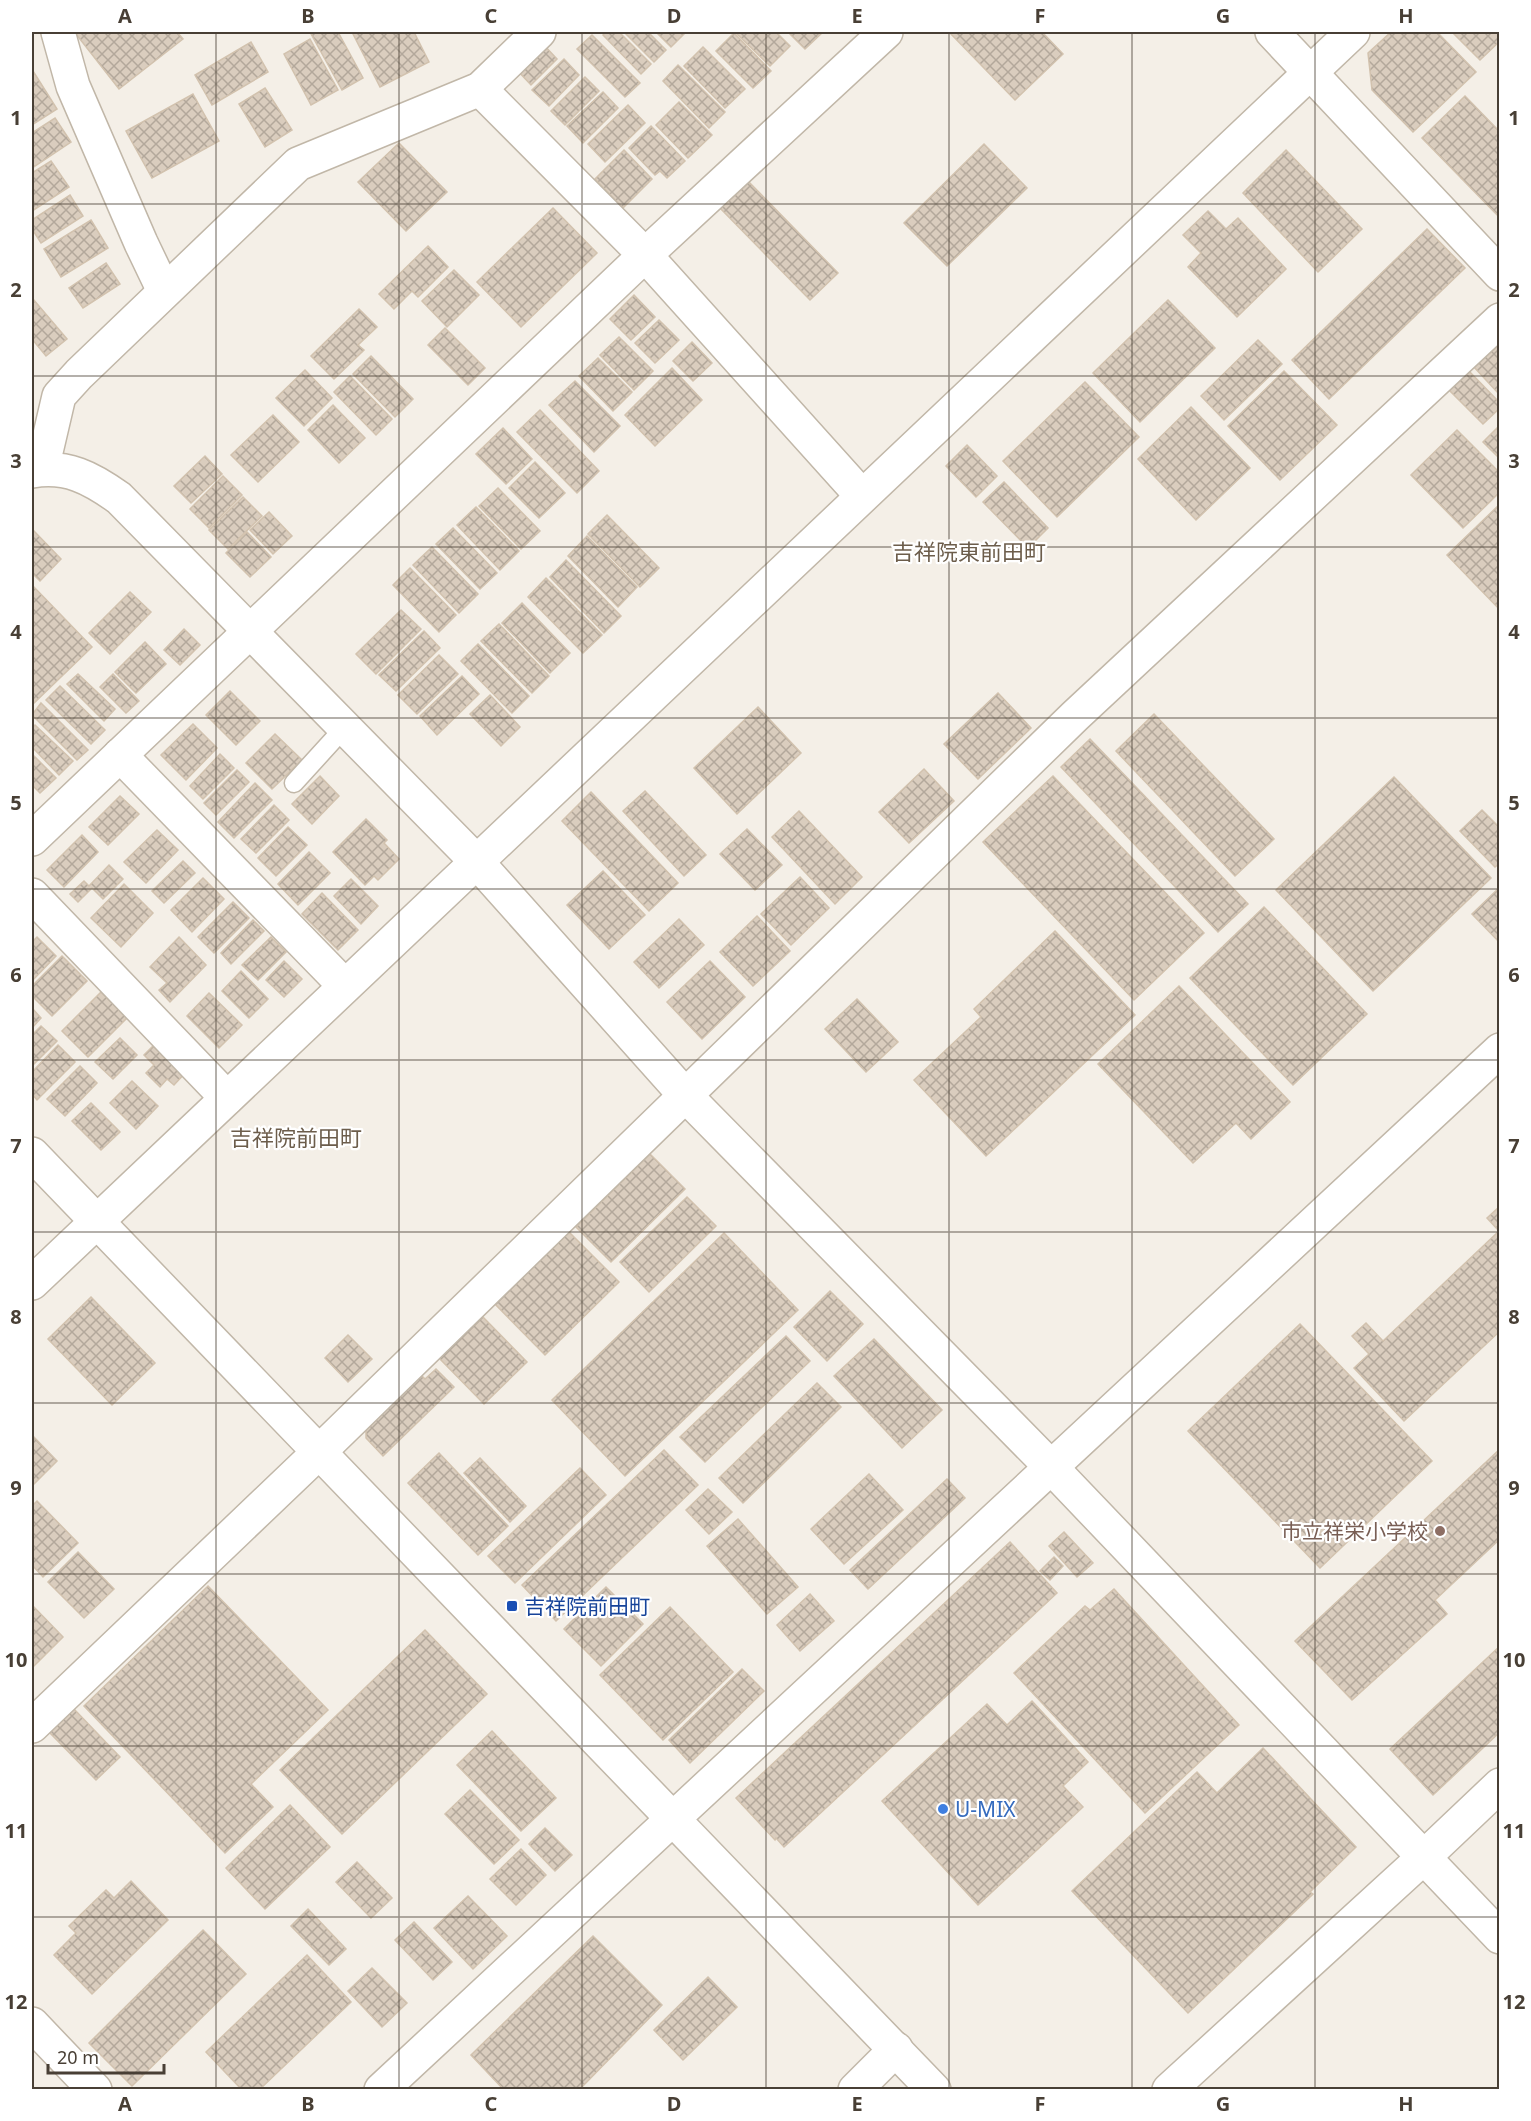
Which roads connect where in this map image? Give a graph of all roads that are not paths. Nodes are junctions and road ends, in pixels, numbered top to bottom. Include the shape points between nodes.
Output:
1 (47, 32) edge
2 (58, 32) edge
3 (539, 32) edge
4 (886, 32) edge
5 (1272, 32) edge
6 (1353, 32) edge
7 (32, 42) edge
8 (1310, 72) junction
9 (480, 89) junction
10 (645, 255) junction
11 (1500, 274) edge
12 (164, 291) junction
13 (1500, 320) edge
14 (37, 470) edge
15 (862, 496) junction
16 (250, 633) junction
17 (344, 728) junction
18 (120, 755) junction
19 (294, 783) dead end
20 (32, 839) edge
21 (476, 861) junction
22 (32, 895) edge
23 (345, 986) junction
24 (1500, 1050) edge
25 (684, 1094) junction
26 (227, 1098) junction
27 (32, 1154) edge
28 (96, 1222) junction
29 (32, 1283) edge
30 (319, 1452) junction
31 (1050, 1467) junction
32 (32, 1726) edge
33 (1500, 1785) edge
34 (673, 1820) junction
35 (1423, 1858) junction
36 (1500, 1937) edge
37 (32, 2024) edge
38 (896, 2049) junction
39 (95, 2090) edge
40 (381, 2090) edge
41 (855, 2090) edge
42 (934, 2090) edge
43 (1169, 2090) edge

1 - 7 street
2 - 12 street via 73,86
3 - 9 street
4 - 10 street
5 - 8 street
6 - 8 street
8 - 11 street
8 - 15 street
9 - 10 street
9 - 12 street via 298,164
10 - 15 street
10 - 16 street
12 - 14 street via 59,396
13 - 25 street via 1075,716
14 - 16 street via 74,472 98,482 119,498
15 - 21 street
16 - 17 street
16 - 18 street
17 - 19 lane
17 - 21 street
18 - 20 street
18 - 23 street
21 - 23 street
21 - 25 street
22 - 26 street
23 - 26 street
24 - 31 street
25 - 30 street
25 - 31 street
26 - 28 street
27 - 28 street
28 - 29 street
28 - 30 street
30 - 32 street
30 - 34 street
31 - 34 street
31 - 35 street
33 - 35 street
34 - 38 street
34 - 40 street
35 - 36 street
35 - 43 street
37 - 39 street
38 - 41 street
38 - 42 street

